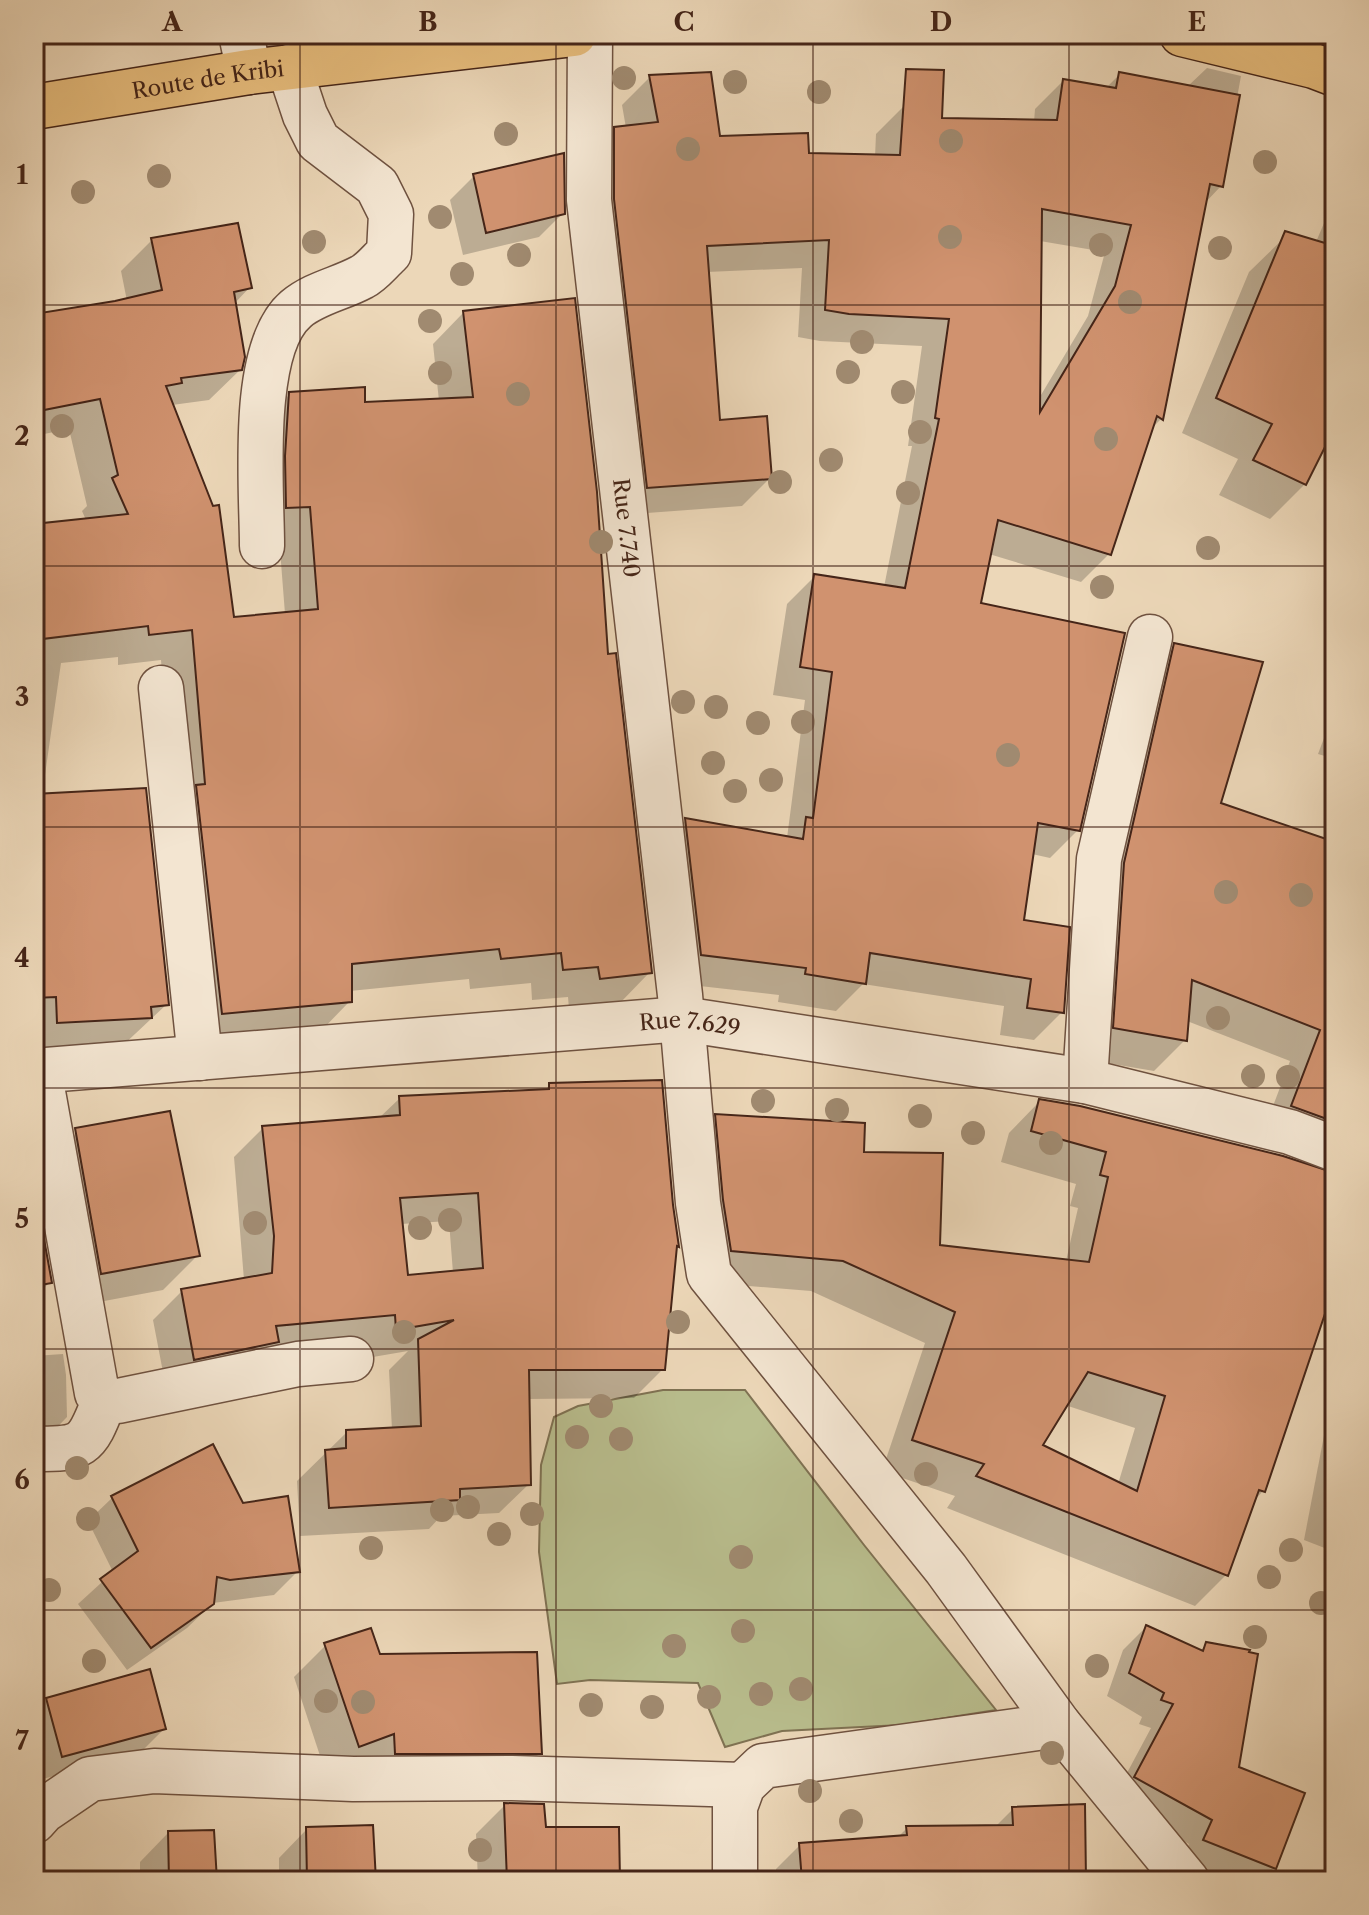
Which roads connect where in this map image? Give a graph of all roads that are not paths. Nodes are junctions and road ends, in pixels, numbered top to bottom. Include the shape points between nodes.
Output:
1 (574, 34) edge
2 (590, 34) edge
3 (1182, 34) edge
4 (260, 58) edge
5 (1335, 74) edge
6 (34, 107) edge
7 (262, 546) dead end
8 (1150, 637) dead end
9 (161, 688) dead end
10 (682, 1019) junction
11 (200, 1058) junction
12 (36, 1070) edge
13 (1085, 1081) junction
14 (1335, 1149) edge
15 (351, 1359) dead end
16 (104, 1401) junction
17 (34, 1449) edge
18 (1059, 1725) junction
19 (743, 1785) junction
20 (34, 1821) edge
21 (735, 1881) edge
22 (1187, 1881) edge

1 - 4 main road, Route de Kribi
2 - 10 street, Rue 7.740 via 589,200
3 - 5 main road
4 - 6 main road, Route de Kribi
4 - 7 street via 305,115 318,141 377,186 391,214 389,253 363,277 294,311 273,344 261,413
8 - 13 street via 1099,859
9 - 11 street
10 - 11 street, Rue 7.629
10 - 13 street, Rue 7.629
10 - 18 street, Rue 7.740 via 709,1274 946,1569
11 - 12 street, Rue 7.629
12 - 16 street via 97,1393
13 - 14 street, Rue 7.629 via 1290,1132
15 - 16 street
16 - 17 street via 84,1441 71,1449
18 - 19 street via 763,1766
18 - 22 street, Rue 7.740
19 - 20 street via 154,1771 90,1779
19 - 21 street via 735,1807

